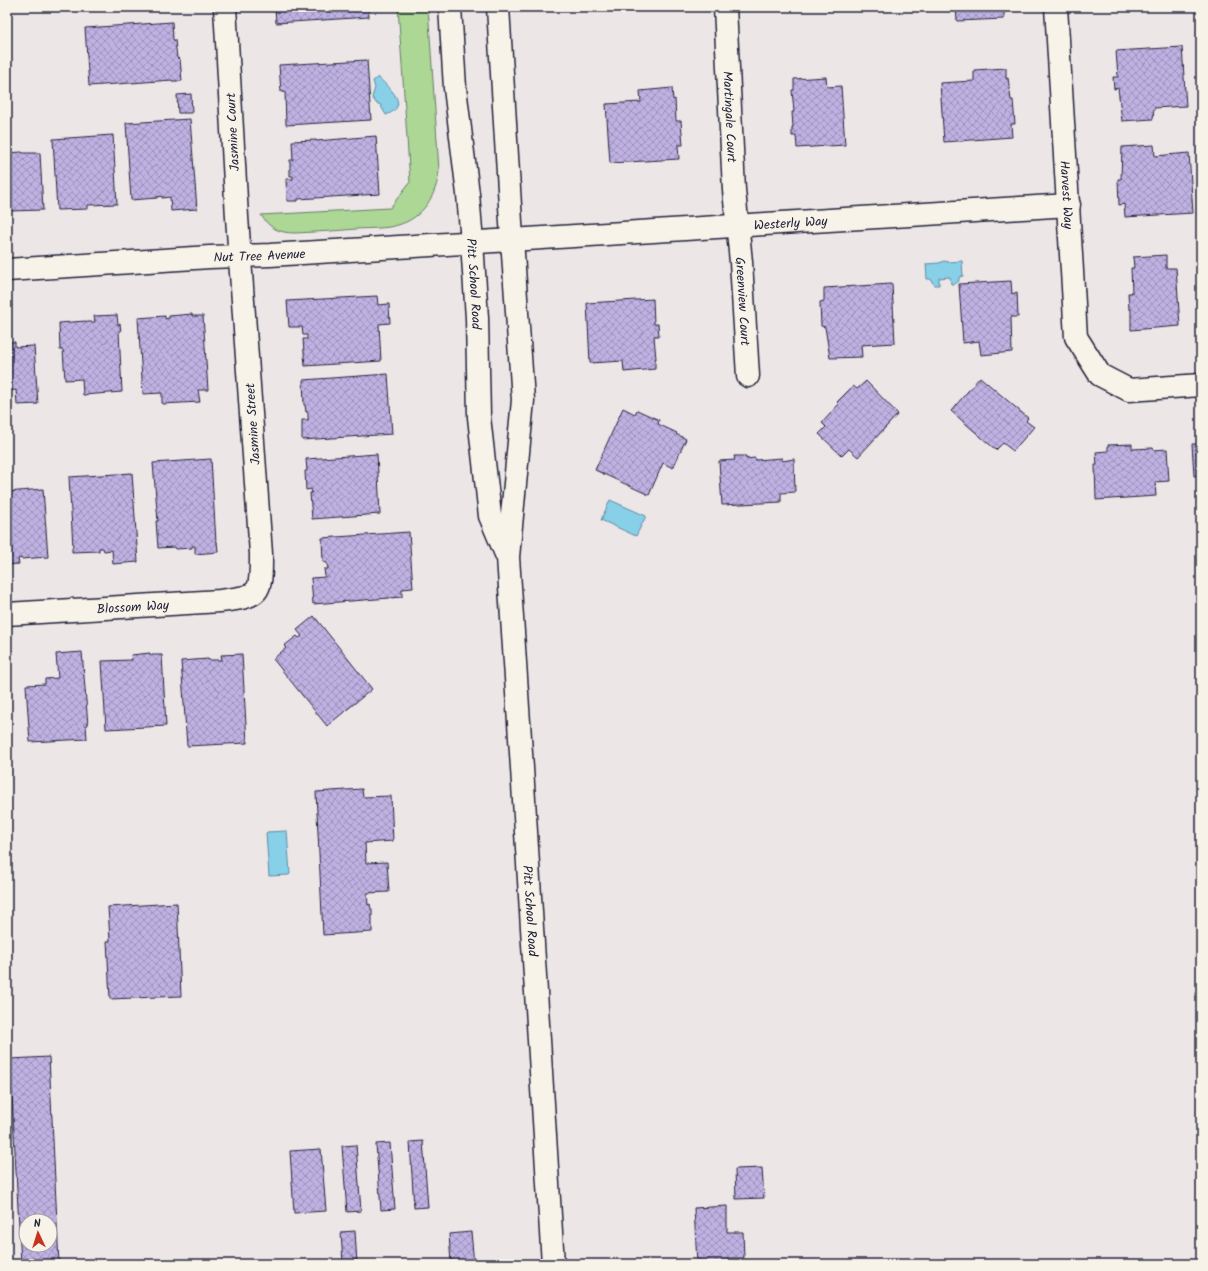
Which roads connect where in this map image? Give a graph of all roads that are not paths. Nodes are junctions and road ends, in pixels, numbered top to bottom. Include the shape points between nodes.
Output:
1 (225, 7) edge
2 (450, 7) edge
3 (498, 7) edge
4 (725, 7) edge
5 (1056, 7) edge
6 (1069, 205) junction
7 (737, 226) junction
8 (512, 239) junction
9 (472, 242) junction
10 (241, 256) junction
11 (7, 270) edge
12 (748, 376) dead end
13 (1201, 385) edge
14 (508, 557) junction
15 (257, 592) joint
16 (7, 614) edge
17 (553, 1264) edge

1 - 10 street, Jasmine Court
2 - 9 street, Pitt School Road via 455,88
3 - 8 street, Pitt School Road
4 - 7 street, Martingale Court
5 - 6 street, Harvest Way
6 - 7 street, Westerly Way
6 - 13 street, Harvest Way via 1076,337 1100,375 1129,390
7 - 8 street, Westerly Way
7 - 12 street, Greenview Court
8 - 9 street, Nut Tree Avenue
8 - 14 street, Pitt School Road via 523,400
9 - 10 street, Nut Tree Avenue
9 - 14 street, Pitt School Road via 479,417 490,516
10 - 11 street, Nut Tree Avenue
10 - 15 street, Jasmine Street via 261,554 261,583
14 - 17 street, Pitt School Road
15 - 16 street, Blossom Way via 239,599 220,602

